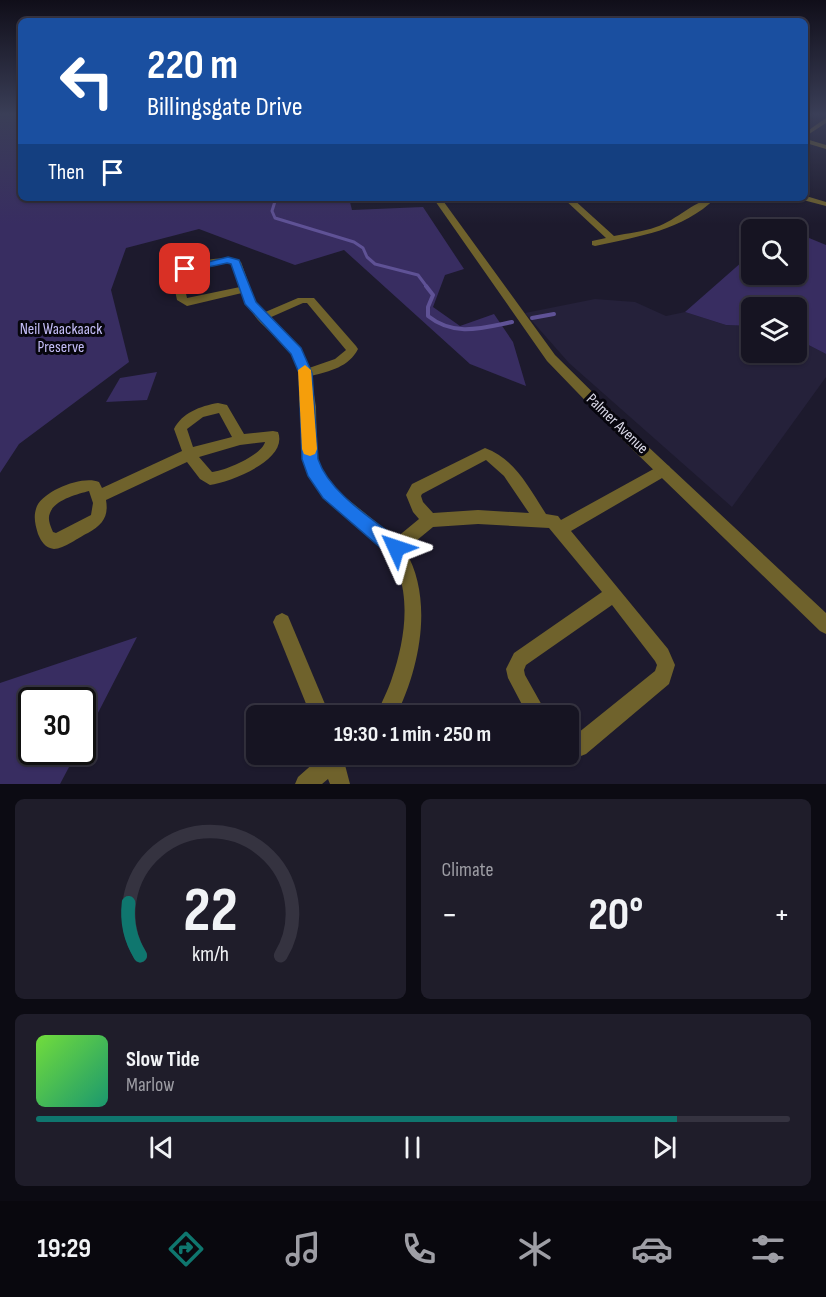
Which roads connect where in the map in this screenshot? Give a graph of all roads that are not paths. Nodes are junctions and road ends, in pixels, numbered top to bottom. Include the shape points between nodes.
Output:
1 (808, 199) edge
2 (439, 201) edge
3 (570, 201) edge
4 (708, 201) edge
5 (826, 204) edge
6 (612, 239) junction
7 (595, 243) dead end
8 (244, 289) junction
9 (262, 317) junction
10 (306, 373) junction
11 (240, 440) junction
12 (190, 454) junction
13 (663, 470) junction
14 (99, 496) dead end
15 (541, 519) junction
16 (430, 520) junction
17 (561, 528) junction
18 (396, 548) junction
19 (614, 594) junction
20 (282, 622) dead end
21 (826, 625) edge
22 (316, 705) edge
23 (391, 705) edge
24 (533, 705) edge
25 (579, 747) edge
26 (327, 765) edge
27 (337, 765) edge
28 (305, 784) edge
29 (339, 784) edge

1 - 5 street
2 - 13 street, Palmer Avenue via 551,358
3 - 6 street
4 - 6 street via 660,229
6 - 7 street
8 - 8 street via 232,260 185,269 177,276 184,302
8 - 9 street
9 - 10 street via 291,345
9 - 10 street via 310,300 352,349 348,357
10 - 18 street via 314,472 329,493
11 - 12 street
11 - 12 street via 226,412 218,407 180,426
11 - 12 street via 273,436 265,455 216,479 206,476
12 - 14 street
13 - 17 street
13 - 21 street, Palmer Avenue
15 - 16 street
15 - 16 street via 496,457 485,454 417,489 413,495 418,507
15 - 17 street via 553,521
16 - 18 street
17 - 19 street
18 - 23 street via 405,569 412,613 405,669
19 - 24 street via 520,659 515,669 517,678
19 - 25 street via 666,665 662,677
20 - 22 street
26 - 28 street
27 - 29 street

